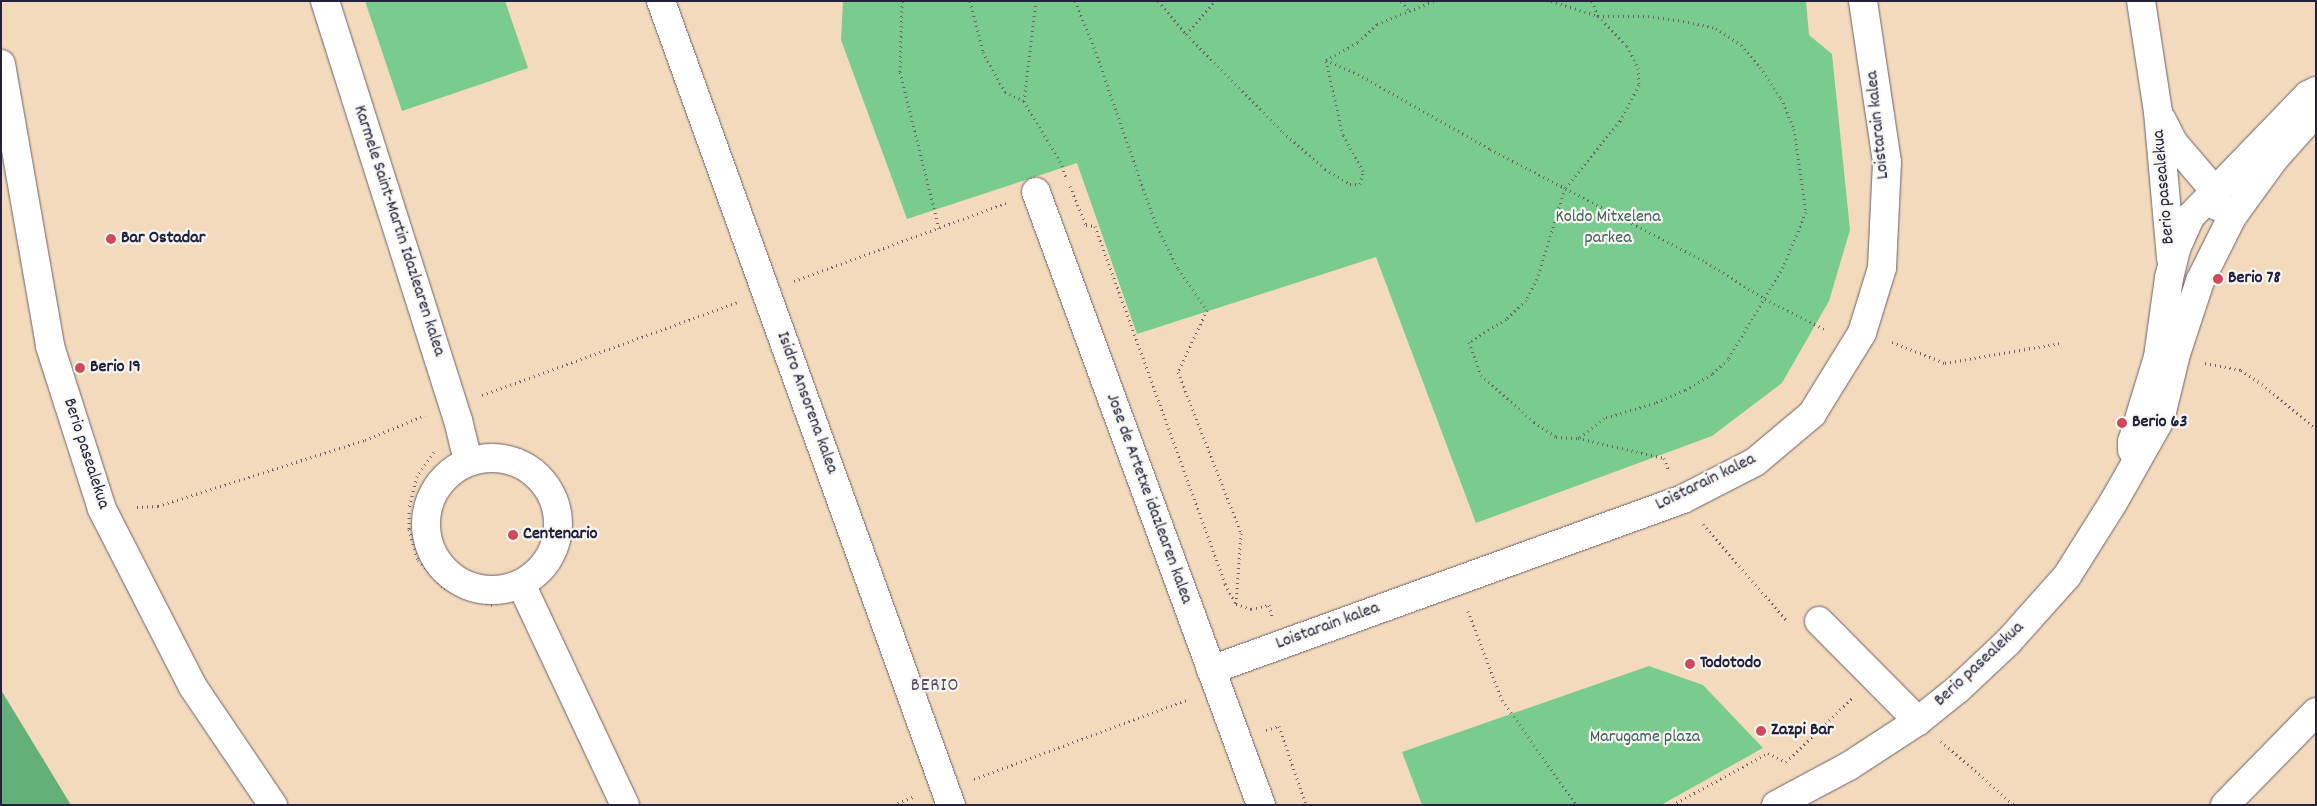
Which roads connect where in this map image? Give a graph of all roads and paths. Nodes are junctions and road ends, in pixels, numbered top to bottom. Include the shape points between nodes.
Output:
1 (325, 1) edge
2 (661, 1) edge
3 (902, 1) edge
4 (970, 1) edge
5 (1036, 1) edge
6 (1074, 1) edge
7 (1158, 1) edge
8 (1215, 1) edge
9 (1401, 1) edge
10 (1434, 1) edge
11 (1551, 1) edge
12 (1592, 1) edge
13 (1863, 1) edge
14 (2141, 1) edge
15 (1408, 10) junction
16 (1598, 16) junction
17 (1186, 34) junction
18 (1326, 60) junction
19 (1, 64) edge
20 (2316, 91) edge
21 (1024, 101) junction
22 (2158, 112) junction
23 (2316, 112) edge
24 (7, 132) edge
25 (1068, 181) junction
26 (1565, 188) junction
27 (2214, 190) junction
28 (1036, 192) junction
29 (939, 228) junction
30 (2221, 238) junction
31 (2172, 268) junction
32 (790, 283) dead end
33 (1765, 299) junction
34 (738, 302) dead end
35 (1831, 330) dead end
36 (1886, 340) dead end
37 (2061, 343) dead end
38 (2200, 362) dead end
39 (481, 404) dead end
40 (428, 414) dead end
41 (2316, 429) edge
42 (1578, 438) junction
43 (437, 446) dead end
44 (468, 461) junction
45 (2132, 468) junction
46 (1671, 476) dead end
47 (102, 509) junction
48 (1700, 520) dead end
49 (522, 584) junction
50 (1236, 604) junction
51 (500, 606) dead end
52 (1466, 606) dead end
53 (1273, 621) dead end
54 (1819, 621) dead end
55 (1791, 625) dead end
56 (1211, 670) junction
57 (1855, 695) dead end
58 (1189, 699) dead end
59 (2316, 712) edge
60 (1918, 721) junction
61 (973, 780) dead end
62 (919, 794) dead end
63 (273, 805) edge
64 (624, 805) edge
65 (892, 805) edge
66 (951, 805) edge
67 (1261, 805) edge
68 (1577, 805) edge
69 (1672, 805) edge
70 (1776, 805) edge
71 (2014, 805) edge
72 (2225, 805) edge

1 - 44 street, Karmele Saint-Martin Idazlearen kalea via 458,420
2 - 66 street, Isidro Ansorena kalea
3 - 29 path via 900,72
4 - 21 path via 983,52 1005,92
5 - 21 path
6 - 50 path via 1094,47 1155,222 1178,269 1207,310 1178,372 1241,533
7 - 17 path
8 - 17 path
9 - 15 path
10 - 15 path
11 - 16 path
12 - 16 path
13 - 56 street, Loistarain kalea via 1887,162 1882,268 1862,333 1812,414 1755,462 1683,499
14 - 22 street
15 - 18 path via 1377,24 1358,42
16 - 26 path via 1627,46 1638,68 1639,85 1620,121
16 - 33 path via 1648,16 1716,28 1741,46 1760,67 1780,98 1794,129 1806,212 1783,267
17 - 18 path via 1283,132 1325,168 1350,184 1360,184 1363,171 1343,135
18 - 26 path via 1358,74 1490,150
19 - 24 street, Berio pasealekua
20 - 27 street, Berio pasealekua via 2308,95
21 - 25 path via 1060,160
22 - 27 street, Berio pasealekua via 2174,142
22 - 31 street, Berio pasealekua
23 - 30 street, Berio pasealekua via 2255,183
24 - 47 street, Berio pasealekua via 50,346
25 - 28 path
25 - 50 path via 1086,225 1095,226 1225,584
26 - 33 path via 1706,262
26 - 42 path via 1537,279 1526,300 1506,319 1470,342 1481,375 1502,395 1556,437
27 - 30 street
27 - 31 street, Berio pasealekua via 2191,216 2176,249
28 - 29 path
28 - 56 street, Jose de Artetxe idazlearen kalea
29 - 32 path
30 - 45 street, Berio pasealekua via 2200,281 2176,354 2160,420
31 - 45 street, Berio pasealekua via 2158,356 2132,442
33 - 35 path via 1824,330
33 - 42 path via 1728,359 1712,374 1655,403 1604,418
34 - 39 path via 480,396
36 - 37 path via 1945,363
38 - 41 path via 2241,370
40 - 47 path via 365,440 158,506
42 - 46 path via 1664,458
43 - 51 path via 417,476 409,508 409,529 418,560 444,588
44 - 49 street via 500,457 530,468 553,496 558,517 557,540 541,570
44 - 49 street via 439,482 428,503 425,519 428,543 437,562 455,580 478,589 502,590
45 - 60 street, Berio pasealekua via 2067,576 2008,642
47 - 63 street, Berio pasealekua via 193,687
48 - 55 path
49 - 64 street
50 - 53 path via 1251,608 1269,605
52 - 68 path via 1502,700
54 - 60 street
56 - 67 street, Jose de Artetxe idazlearen kalea
57 - 69 path via 1786,762 1768,753
58 - 61 path
59 - 72 street
60 - 70 street, Berio pasealekua via 1849,766
60 - 71 path
62 - 65 path

